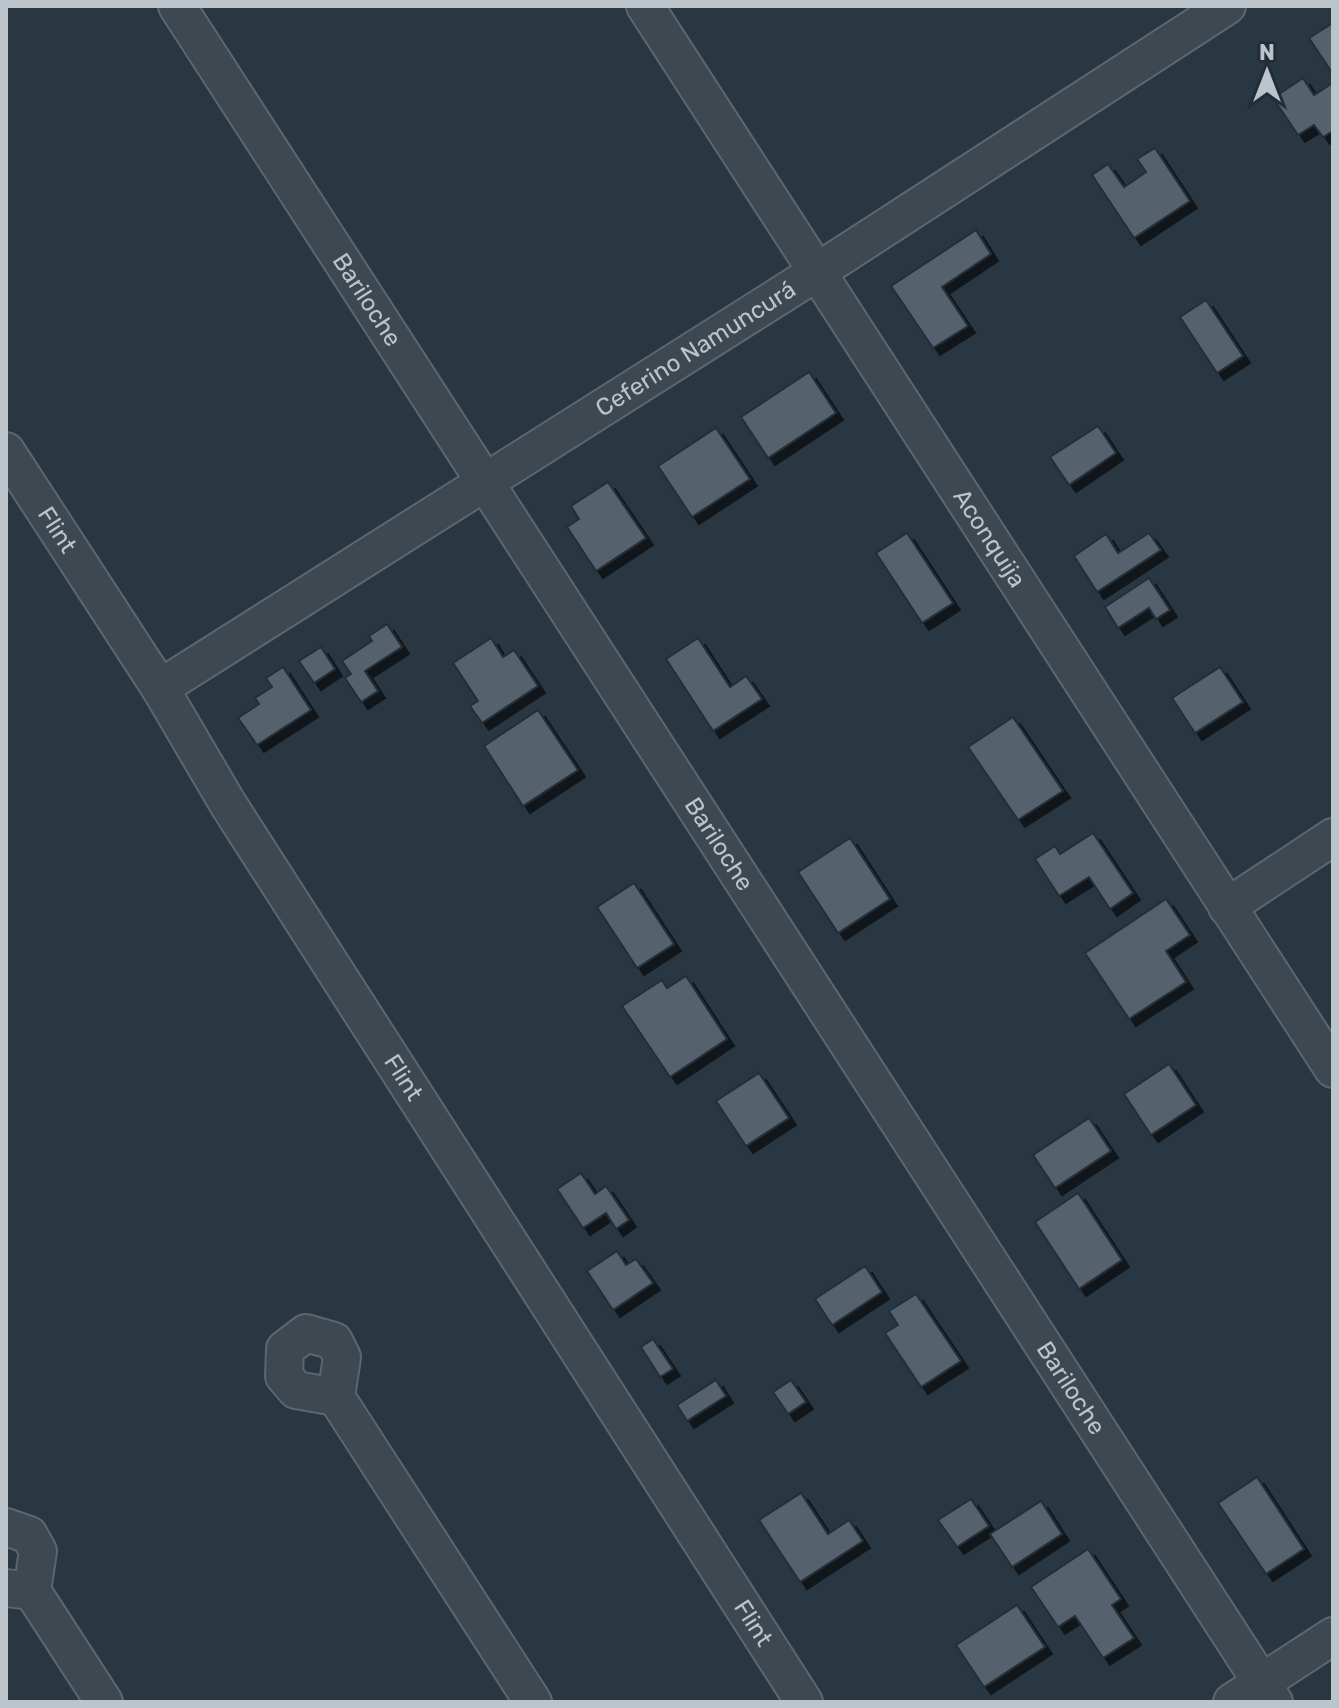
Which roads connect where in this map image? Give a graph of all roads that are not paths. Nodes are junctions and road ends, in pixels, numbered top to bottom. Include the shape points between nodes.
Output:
1 (177, 6) edge
2 (645, 6) edge
3 (1227, 6) edge
4 (817, 272) junction
5 (6, 451) edge
6 (488, 483) junction
7 (160, 688) junction
8 (1333, 837) edge
9 (1227, 907) junction
10 (1333, 1069) edge
11 (336, 1397) dead end
12 (6, 1527) edge
13 (19, 1589) edge
14 (1333, 1636) edge
15 (1256, 1695) edge
16 (104, 1702) edge
17 (533, 1702) edge
18 (804, 1702) edge

1 - 6 street, Bariloche
2 - 4 street, Aconquija
3 - 4 street, Ceferino Namuncurá
4 - 6 street, Ceferino Namuncurá
4 - 9 street, Aconquija
5 - 7 street, Flint
6 - 7 street, Ceferino Namuncurá
6 - 15 street, Bariloche
7 - 18 street, Flint via 228,804
8 - 9 street
9 - 10 street, Aconquija
11 - 17 street
12 - 13 street via 29,1535 38,1551
13 - 16 street
14 - 15 street

